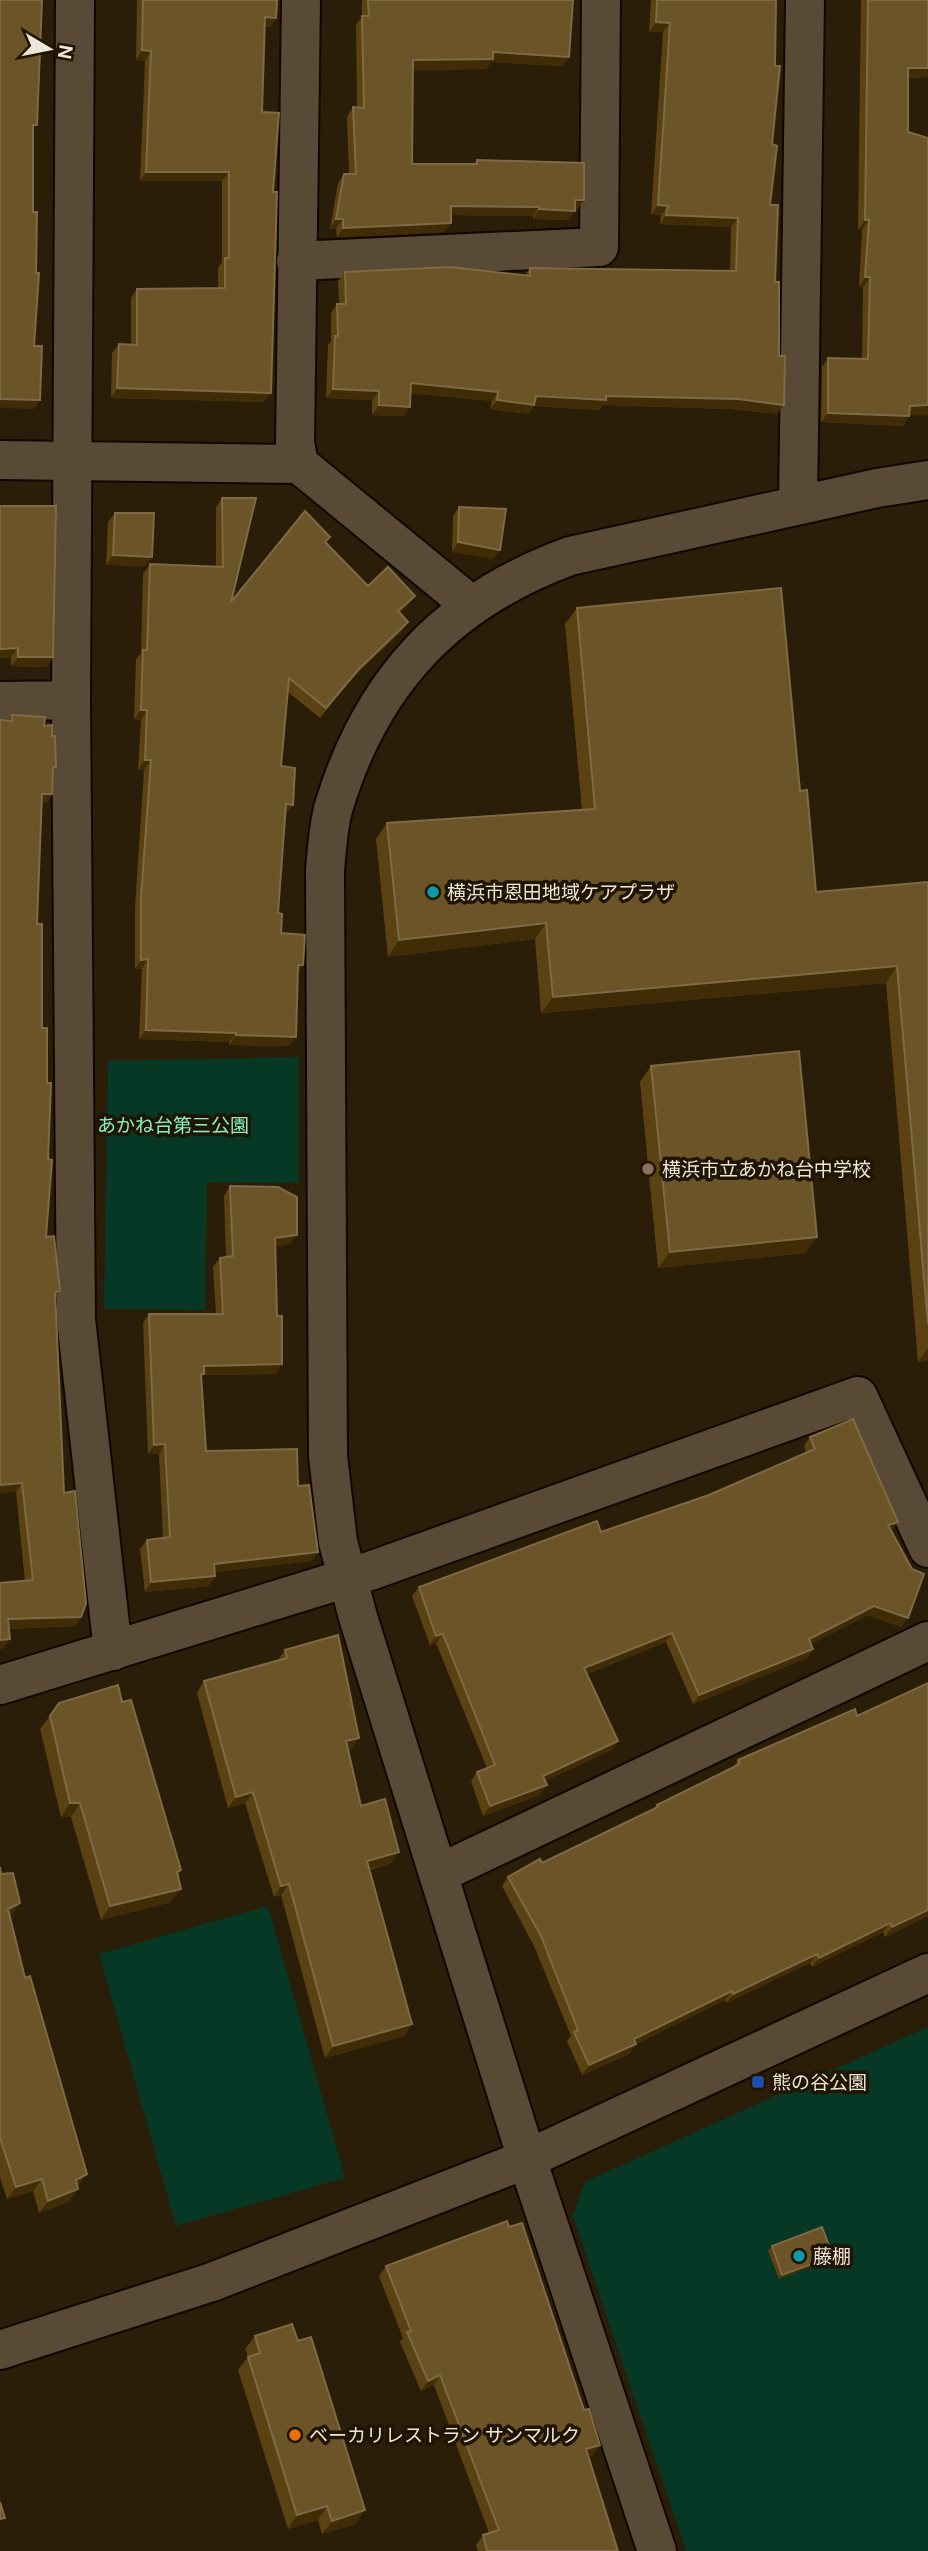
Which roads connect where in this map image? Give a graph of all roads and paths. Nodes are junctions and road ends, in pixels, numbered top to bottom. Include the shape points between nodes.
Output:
1 (75, 0) edge
2 (301, 0) edge
3 (601, 0) edge
4 (805, 0) edge
5 (296, 261) junction
6 (0, 460) edge
7 (71, 461) junction
8 (299, 464) junction
9 (928, 480) edge
10 (798, 504) junction
11 (471, 605) junction
12 (71, 700) junction
13 (0, 701) edge
14 (928, 1548) edge
15 (346, 1579) junction
16 (928, 1641) edge
17 (113, 1651) junction
18 (0, 1685) edge
19 (438, 1874) junction
20 (928, 1973) edge
21 (527, 2159) junction
22 (0, 2350) edge
23 (657, 2551) edge

1 - 7 street
2 - 5 street
3 - 5 street via 599,247
4 - 10 street
5 - 8 street via 295,443
6 - 7 street
7 - 8 street
7 - 12 street
8 - 11 street
9 - 10 street
10 - 11 street via 570,556 528,571
11 - 15 street via 430,640 378,706 354,751 333,809 325,870 328,1456
12 - 13 street
12 - 17 street via 76,1319
14 - 15 street via 858,1396
15 - 17 street
15 - 19 street
16 - 19 street
17 - 18 street
19 - 21 street
20 - 21 street
21 - 22 street via 212,2282
21 - 23 street

